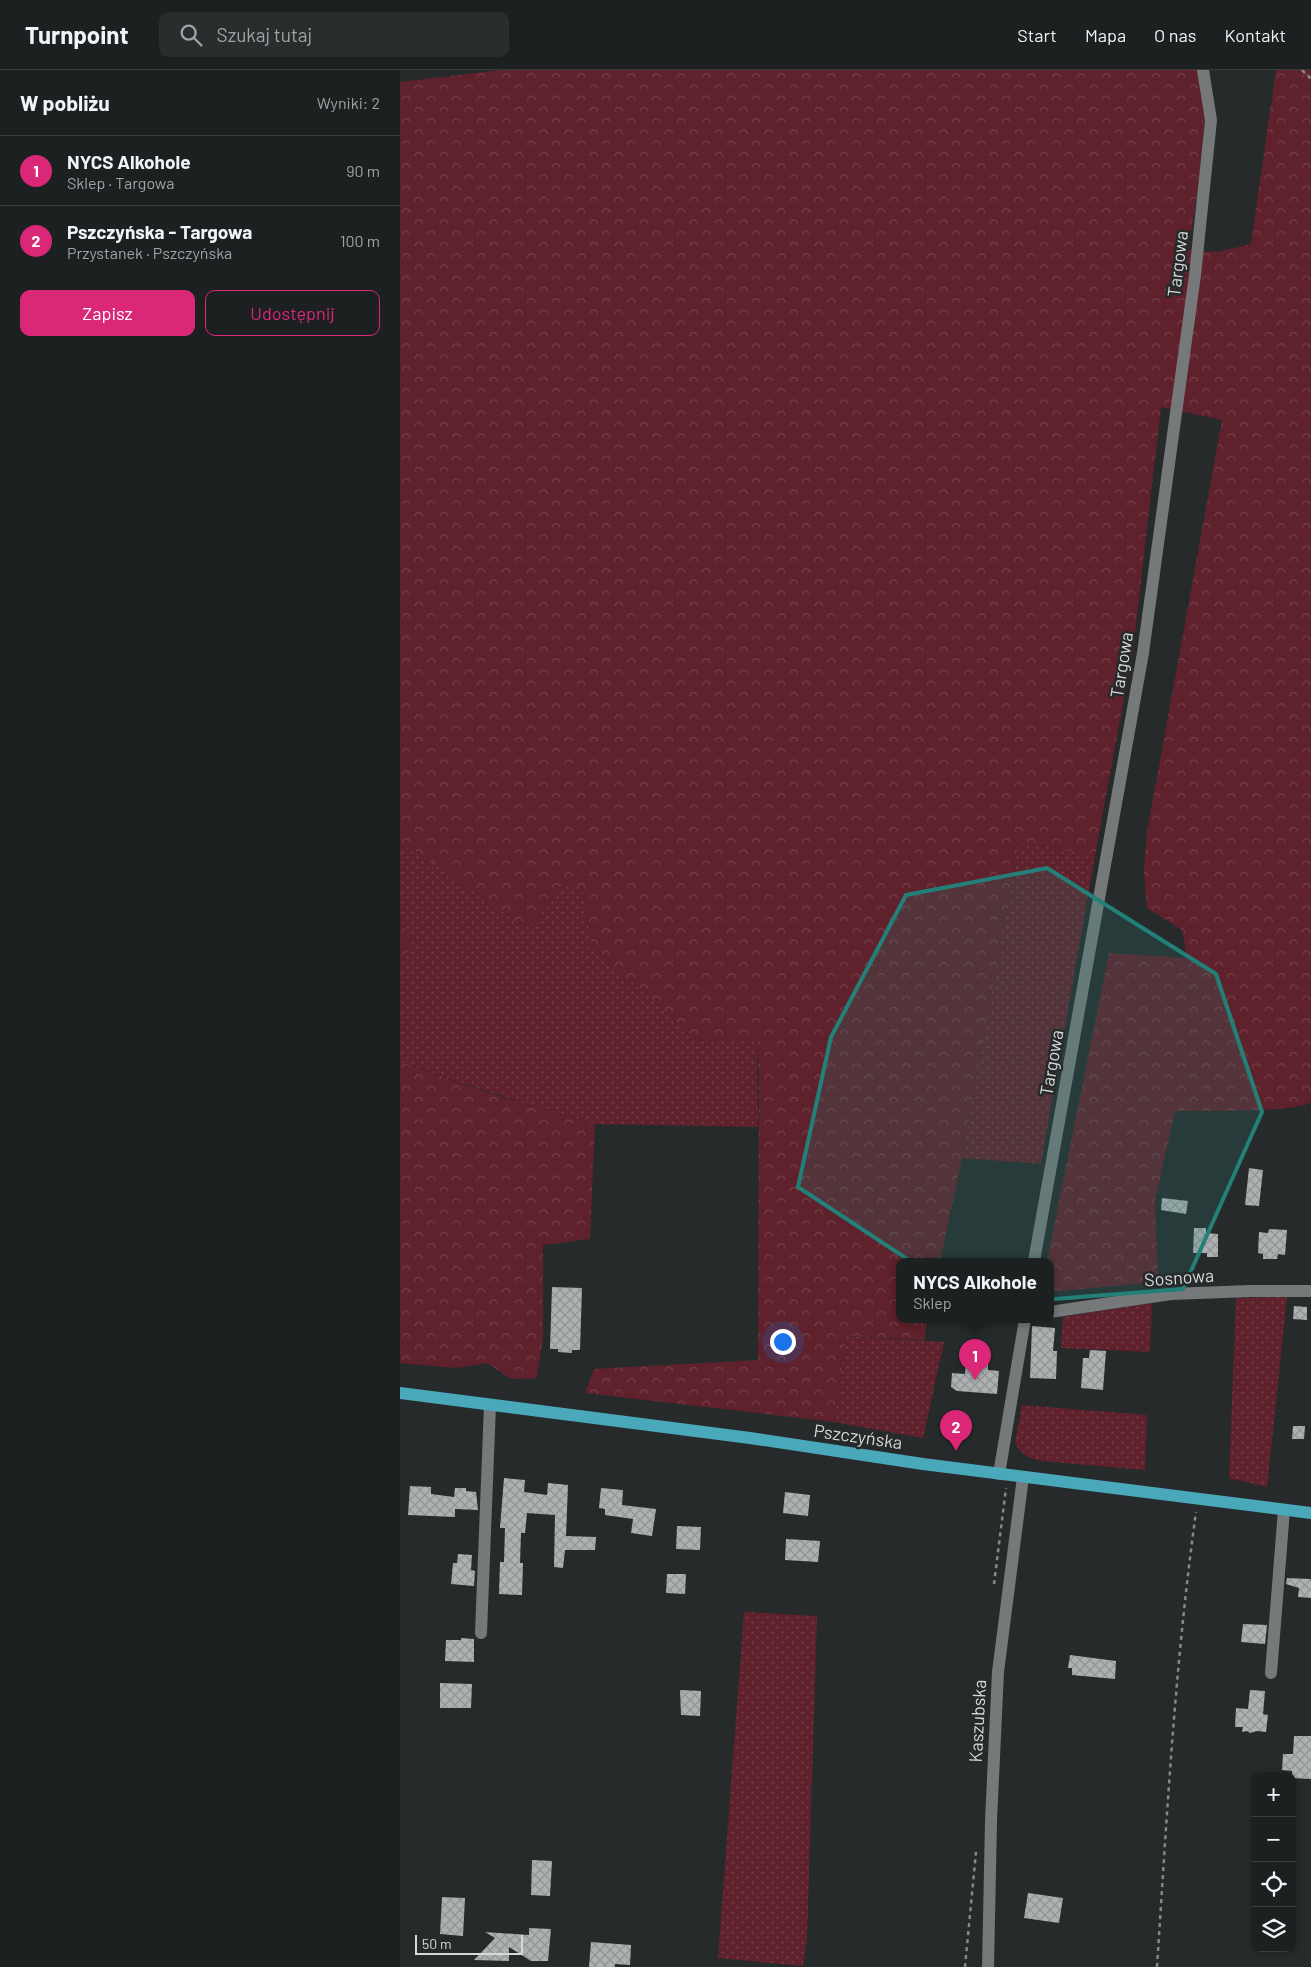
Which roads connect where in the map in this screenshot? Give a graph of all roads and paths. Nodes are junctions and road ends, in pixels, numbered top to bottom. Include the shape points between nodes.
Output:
1 (1203, 70) edge
2 (1302, 70) edge
3 (1311, 79) edge
4 (1035, 1258) edge
5 (1311, 1291) edge
6 (1054, 1311) edge
7 (1024, 1323) edge
8 (400, 1393) edge
9 (490, 1406) junction
10 (999, 1474) junction
11 (1023, 1477) junction
12 (1198, 1498) junction
13 (1284, 1510) junction
14 (1311, 1513) edge
15 (481, 1633) dead end
16 (1271, 1673) dead end
17 (988, 1967) edge
18 (1157, 1967) edge

1 - 4 street, Targowa via 1210,120 1195,275 1143,653
2 - 3 path
5 - 6 street, Sosnowa via 1170,1294
7 - 10 street
8 - 9 main road, Pszczyńska
9 - 10 main road, Pszczyńska via 750,1438
9 - 15 street
10 - 11 main road, Pszczyńska
11 - 12 main road, Pszczyńska
11 - 17 street, Kaszubska via 998,1672
12 - 13 main road, Pszczyńska
12 - 18 path via 1184,1596 1174,1704
13 - 14 main road, Pszczyńska
13 - 16 street

